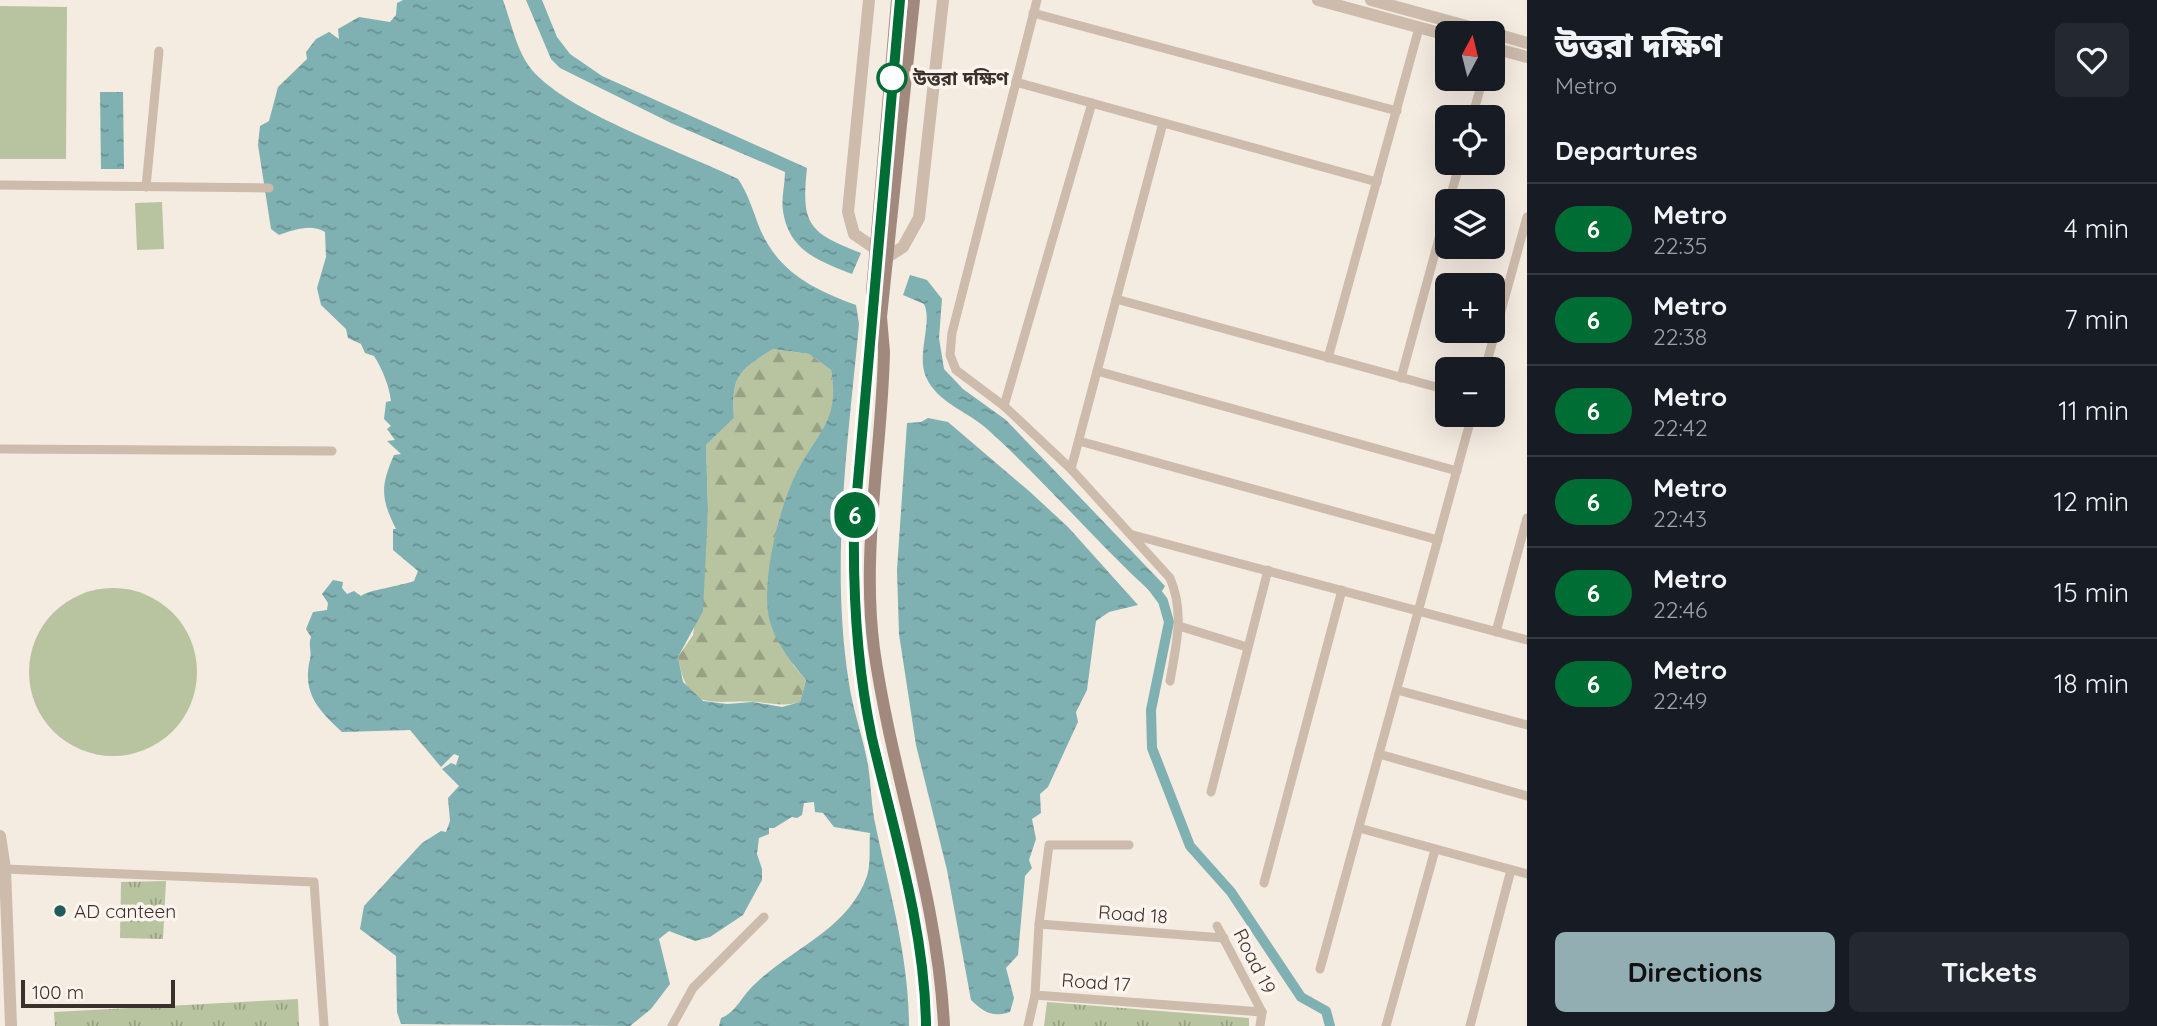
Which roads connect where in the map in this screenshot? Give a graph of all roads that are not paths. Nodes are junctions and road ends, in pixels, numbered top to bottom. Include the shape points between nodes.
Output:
1 (869, 0) edge
2 (897, 0) edge
3 (914, 0) edge
4 (943, 0) edge
5 (1037, 0) edge
6 (1318, 0) edge
7 (1371, 0) edge
8 (1033, 13) junction
9 (1448, 21) edge
10 (1419, 28) junction
11 (1435, 32) edge
12 (1505, 37) edge
13 (1527, 43) edge
14 (159, 51) dead end
15 (1505, 51) edge
16 (1527, 57) edge
17 (1016, 82) junction
18 (1092, 103) junction
19 (1397, 111) junction
20 (1163, 123) junction
21 (1377, 183) junction
22 (0, 185) edge
23 (146, 187) junction
24 (269, 188) dead end
25 (1526, 222) edge
26 (876, 249) junction
27 (1435, 253) edge
28 (889, 256) junction
29 (1116, 299) junction
30 (881, 317) junction
31 (1488, 357) edge
32 (1328, 358) junction
33 (1097, 371) junction
34 (1401, 378) junction
35 (1435, 387) edge
36 (1004, 406) junction
37 (1469, 427) edge
38 (1079, 441) junction
39 (0, 449) edge
40 (332, 451) dead end
41 (1071, 469) junction
42 (1457, 471) junction
43 (1527, 518) edge
44 (1132, 534) junction
45 (1438, 540) junction
46 (1268, 570) junction
47 (1342, 590) junction
48 (1419, 610) junction
49 (1180, 626) junction
50 (1496, 632) junction
51 (1527, 640) edge
52 (1247, 647) junction
53 (1170, 681) dead end
54 (1397, 690) junction
55 (1527, 725) edge
56 (1379, 754) junction
57 (1211, 792) dead end
58 (1527, 796) edge
59 (1359, 828) junction
60 (0, 836) edge
61 (1129, 845) dead end
62 (1435, 850) junction
63 (5, 869) junction
64 (1511, 870) junction
65 (1527, 874) edge
66 (1264, 883) dead end
67 (764, 917) dead end
68 (1039, 925) junction
69 (1217, 926) dead end
70 (1224, 939) junction
71 (1320, 969) dead end
72 (1035, 995) junction
73 (1262, 1012) junction
74 (11, 1026) edge
75 (324, 1026) edge
76 (672, 1026) edge
77 (944, 1026) edge
78 (1028, 1026) edge
79 (1261, 1026) edge
80 (1386, 1026) edge
81 (1470, 1026) edge

1 - 26 street via 848,212 854,234
2 - 26 main road
3 - 28 main road
4 - 28 street via 919,218 903,247
5 - 8 street
6 - 10 street
7 - 9 street
8 - 17 street
8 - 19 street
10 - 11 street
10 - 19 street
12 - 13 street
14 - 23 street
15 - 16 street
17 - 18 street
17 - 36 street via 950,346 956,370
18 - 20 street
18 - 36 street
19 - 21 street
20 - 21 street
20 - 29 street
21 - 32 street
22 - 23 street
23 - 24 street
25 - 31 street
26 - 30 main road via 872,292
27 - 34 street
28 - 30 main road
29 - 32 street
29 - 33 street
30 - 77 main road via 884,362 870,572 874,648 937,953
32 - 34 street
33 - 38 street
33 - 42 street
34 - 35 street
36 - 41 street
37 - 42 street
38 - 41 street
38 - 45 street
39 - 40 street
41 - 44 street
42 - 45 street
43 - 50 street
44 - 46 street
44 - 49 street via 1170,578
45 - 48 street
46 - 47 street
46 - 52 street
47 - 48 street
47 - 66 street
48 - 50 street
48 - 54 street
49 - 52 street
49 - 53 street
50 - 51 street
52 - 57 street
54 - 55 street
54 - 56 street
56 - 58 street
56 - 59 street
59 - 62 street
59 - 71 street
60 - 63 street
61 - 68 street, Road 17 via 1049,845
62 - 64 street
62 - 80 street
63 - 74 street
63 - 75 street via 314,882
64 - 65 street
64 - 81 street
67 - 76 street via 693,988
68 - 70 street, Road 18
68 - 72 street, Road 17
69 - 70 street, Road 19
70 - 73 street, Road 19
72 - 73 street, Road 17
72 - 78 street
73 - 79 street

